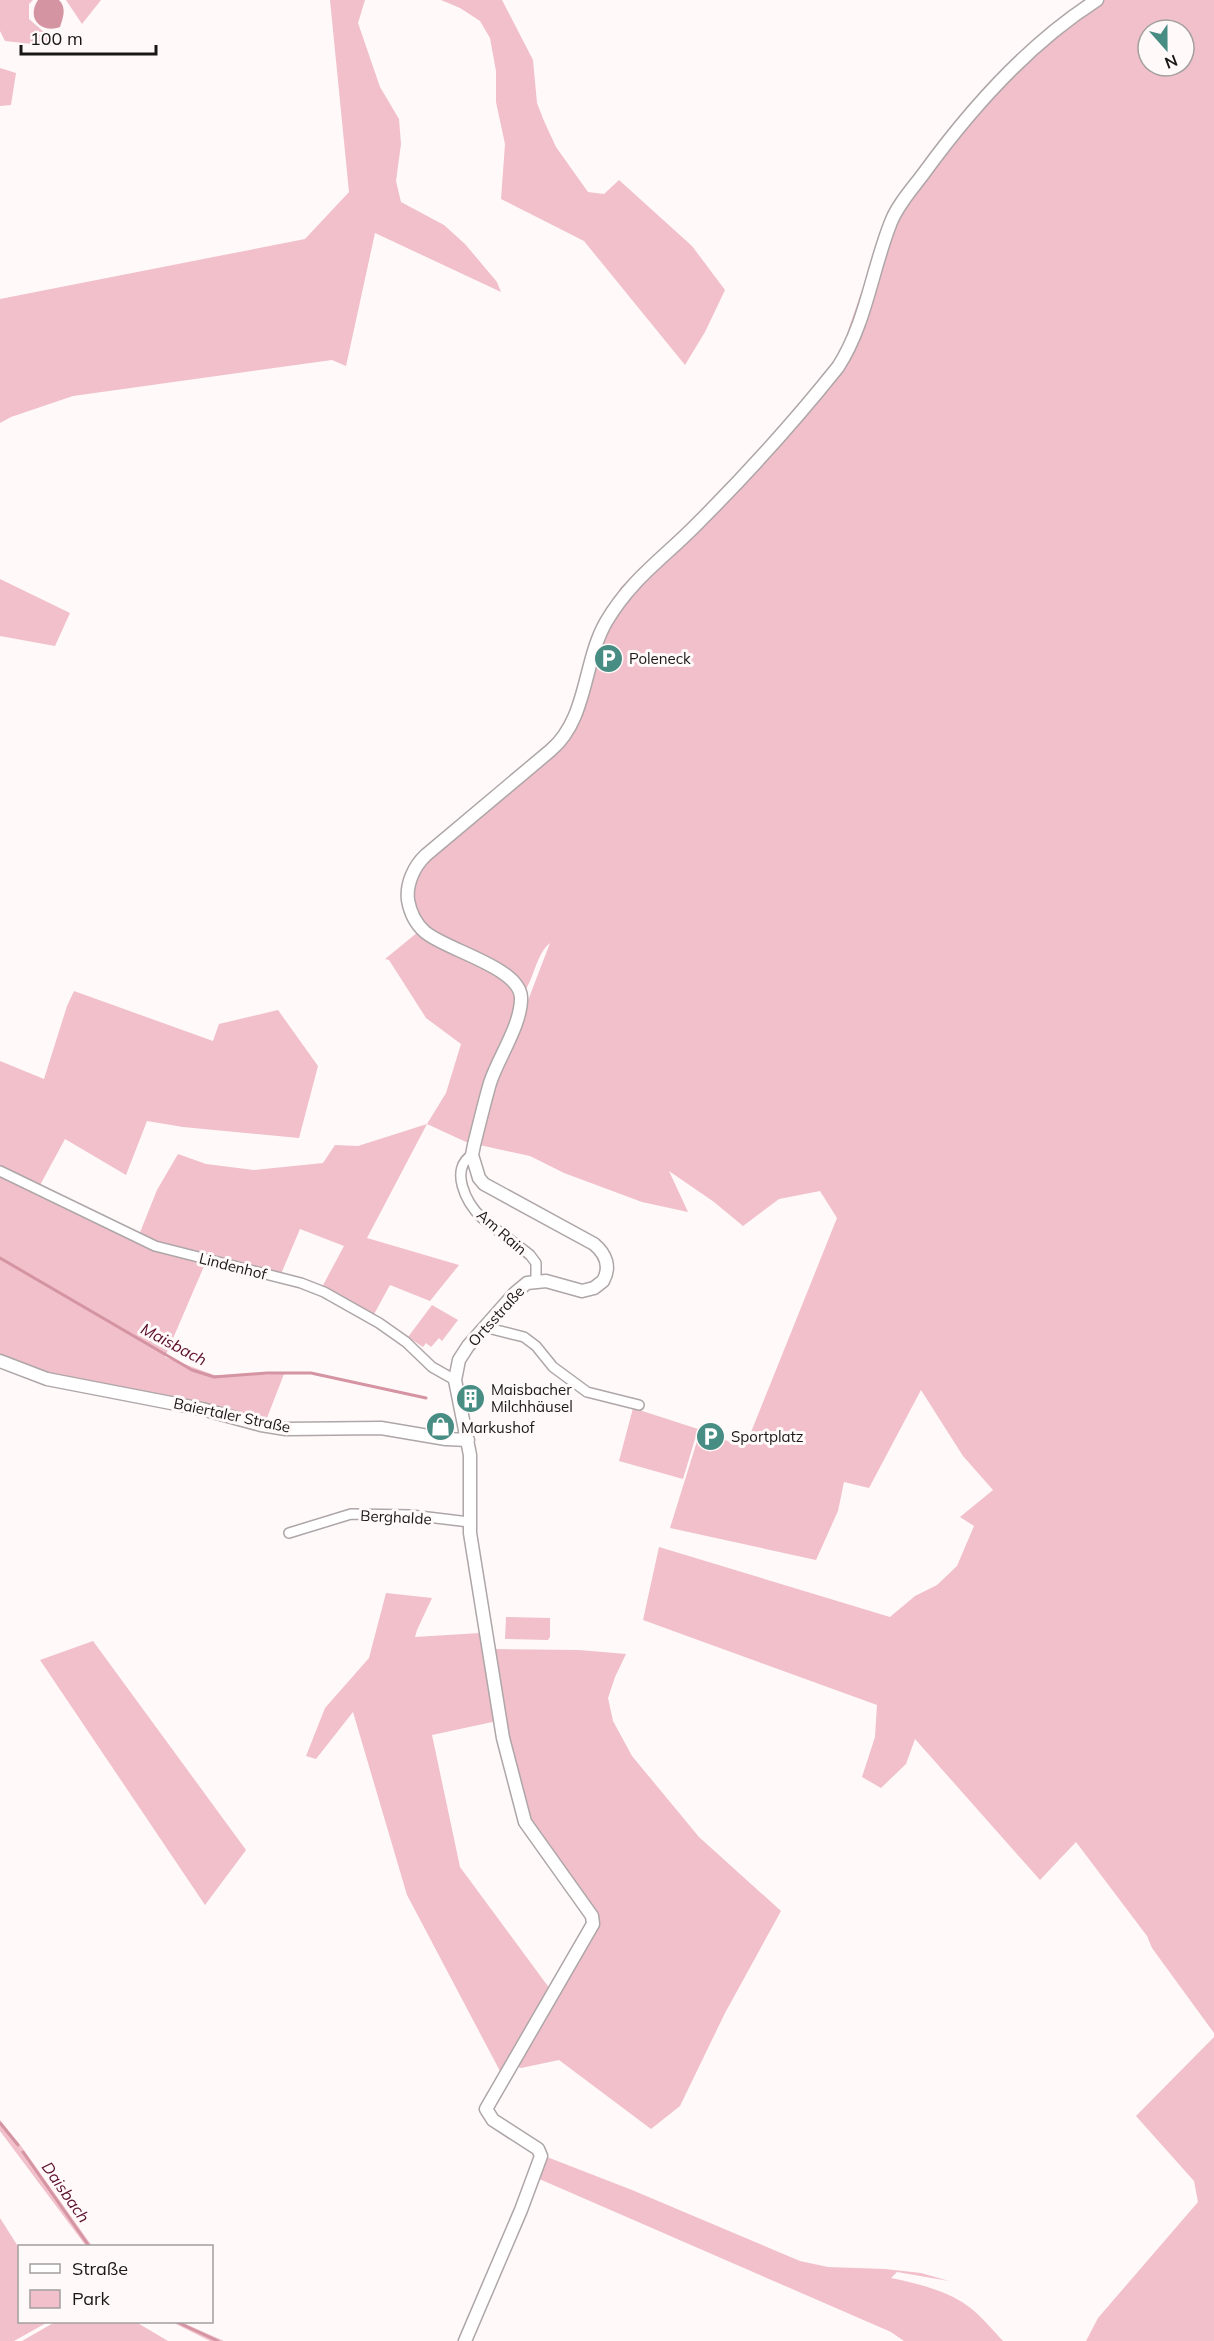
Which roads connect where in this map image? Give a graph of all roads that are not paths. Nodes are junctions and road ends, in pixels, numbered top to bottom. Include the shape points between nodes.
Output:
1 (1097, 0) edge
2 (473, 1150) junction
3 (0, 1171) edge
4 (536, 1281) junction
5 (484, 1327) junction
6 (0, 1361) edge
7 (455, 1380) junction
8 (639, 1405) dead end
9 (468, 1440) junction
10 (469, 1522) junction
11 (289, 1533) dead end
12 (465, 2341) edge

1 - 2 street via 1024,57 956,129 928,167 892,219 847,354 759,461 623,595 599,637 575,717 563,738 418,862 408,894 414,918 424,932 500,972 514,982 521,996 516,1022 490,1082
2 - 4 street, Am Rain via 460,1168 470,1202 481,1217 536,1263
2 - 4 street, Ortsstraße via 477,1174 484,1184 594,1244 606,1262 605,1277 591,1289
3 - 7 street, Lindenhof via 155,1246 324,1292 379,1323 432,1368
4 - 5 street, Ortsstraße via 523,1286
5 - 7 street, Ortsstraße via 459,1359
5 - 8 street via 524,1337 553,1367 587,1392
6 - 9 street, Baiertaler Straße via 47,1379 286,1429 381,1428
7 - 9 street
9 - 10 street
10 - 11 street, Berghalde via 411,1515 351,1514
10 - 12 street via 503,1738 525,1822 592,1916 593,1924 486,2109 493,2120 538,2149 541,2156

